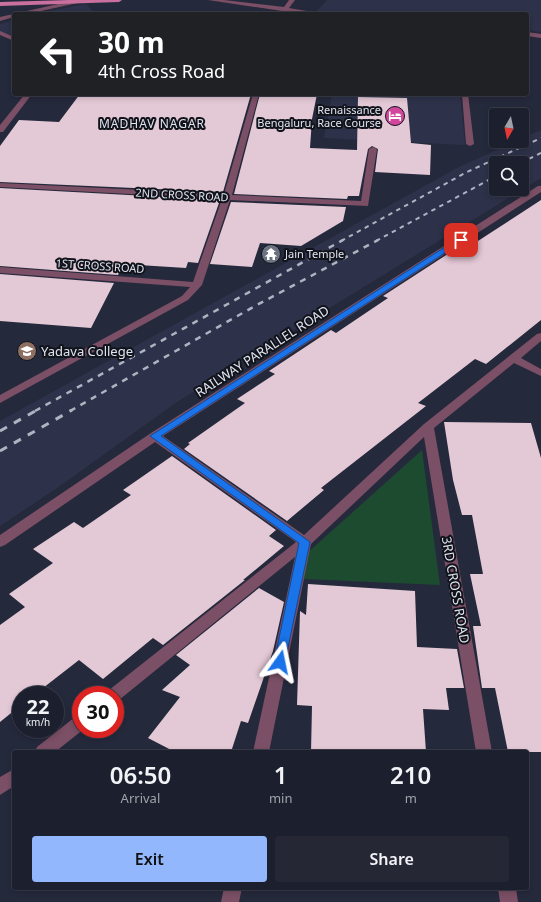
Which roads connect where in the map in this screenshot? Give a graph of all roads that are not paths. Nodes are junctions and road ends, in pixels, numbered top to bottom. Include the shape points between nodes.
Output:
1 (119, 0) edge
2 (211, 0) edge
3 (292, 0) edge
4 (76, 2) junction
5 (0, 4) edge
6 (28, 12) edge
7 (283, 12) edge
8 (12, 16) edge
9 (0, 19) edge
10 (0, 33) edge
11 (529, 34) edge
12 (541, 36) edge
13 (12, 38) edge
14 (27, 96) edge
15 (255, 96) edge
16 (465, 96) edge
17 (0, 130) edge
18 (470, 144) dead end
19 (373, 149) dead end
20 (0, 186) edge
21 (541, 188) edge
22 (227, 197) junction
23 (0, 270) edge
24 (197, 285) junction
25 (541, 336) edge
26 (515, 359) junction
27 (541, 373) edge
28 (0, 400) edge
29 (428, 427) junction
30 (155, 436) junction
31 (0, 542) edge
32 (304, 542) junction
33 (124, 687) edge
34 (72, 729) edge
35 (46, 750) edge
36 (261, 750) edge
37 (484, 750) edge
38 (12, 778) edge
39 (0, 787) edge
40 (233, 890) edge
41 (507, 890) edge
42 (230, 902) edge
43 (509, 902) edge

1 - 4 main road
2 - 7 street
3 - 7 street
4 - 5 main road
4 - 6 street
8 - 9 street
10 - 13 street
11 - 12 street
14 - 17 street
15 - 22 street
16 - 18 street
19 - 22 street, 2ND CROSS ROAD via 365,204
20 - 22 street, 2ND CROSS ROAD
21 - 30 street, RAILWAY PARALLEL ROAD
22 - 24 street
23 - 24 street, 1ST CROSS ROAD
24 - 28 street via 185,298
25 - 26 street
26 - 27 street
26 - 29 street
29 - 32 street
29 - 37 street, 3RD CROSS ROAD
30 - 31 street, RAILWAY PARALLEL ROAD
30 - 32 street
32 - 33 street
32 - 36 street
34 - 35 street
38 - 39 street
40 - 42 street
41 - 43 street

